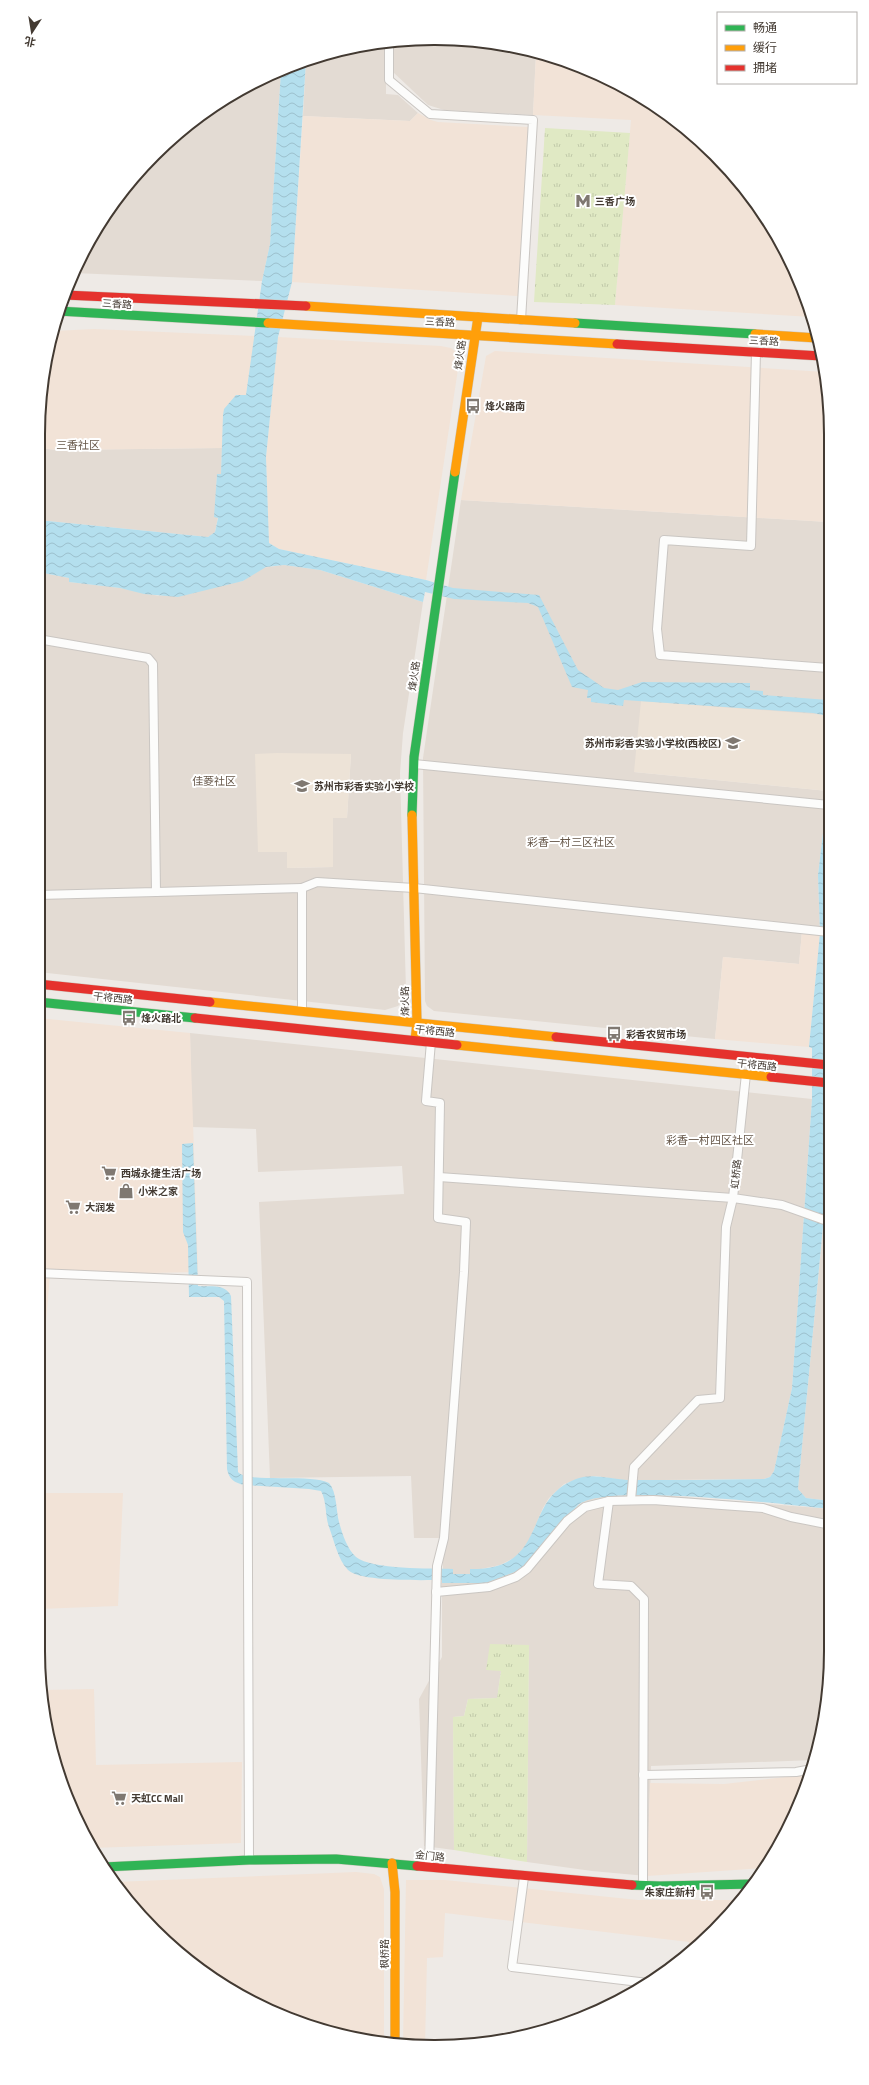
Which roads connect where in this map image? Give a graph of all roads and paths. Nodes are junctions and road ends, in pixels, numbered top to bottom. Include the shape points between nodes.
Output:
1 (389, 48) edge
2 (72, 294) edge
3 (65, 311) edge
4 (478, 317) junction
5 (521, 320) junction
6 (474, 335) junction
7 (812, 338) edge
8 (756, 352) junction
9 (816, 356) edge
10 (45, 640) edge
11 (824, 668) edge
12 (414, 764) junction
13 (824, 804) edge
14 (302, 888) junction
15 (414, 888) junction
16 (156, 892) junction
17 (45, 896) edge
18 (824, 931) edge
19 (45, 985) edge
20 (45, 1003) edge
21 (302, 1011) junction
22 (417, 1023) junction
23 (415, 1040) junction
24 (431, 1042) junction
25 (824, 1064) edge
26 (746, 1074) junction
27 (824, 1083) edge
28 (439, 1177) junction
29 (733, 1198) junction
30 (824, 1221) edge
31 (45, 1273) edge
32 (631, 1498) junction
33 (609, 1501) junction
34 (824, 1524) edge
35 (436, 1592) junction
36 (805, 1770) edge
37 (643, 1775) junction
38 (249, 1860) junction
39 (392, 1863) junction
40 (111, 1867) edge
41 (429, 1867) junction
42 (524, 1877) junction
43 (747, 1884) edge
44 (642, 1885) junction
45 (639, 1982) edge
46 (395, 2038) edge

1 - 5 street via 389,80 430,114 533,120
2 - 4 main road, 三香路
3 - 6 main road, 三香路
4 - 5 main road, 三香路
4 - 6 main road, 烽火路
5 - 7 main road, 三香路
6 - 8 main road, 三香路
6 - 12 main road, 烽火路
8 - 9 main road, 三香路
8 - 11 street via 751,546 664,540 657,629 660,655
10 - 16 street via 148,658 153,664
12 - 13 street
12 - 15 main road, 烽火路
14 - 15 street via 317,882
14 - 16 street
14 - 21 street
15 - 18 street
15 - 22 main road, 烽火路
16 - 17 street
19 - 21 main road, 干将西路
20 - 23 main road, 干将西路
21 - 22 main road, 干将西路
22 - 23 main road, 烽火路
22 - 25 main road, 干将西路
23 - 24 main road, 干将西路
24 - 26 main road, 干将西路
24 - 28 street via 426,1101 440,1103
26 - 27 main road, 干将西路
26 - 29 street, 虹桥路
28 - 29 street
28 - 35 street via 438,1218 466,1222 444,1538 437,1566
29 - 30 street, 虹桥路 via 782,1205
29 - 32 street via 726,1228 720,1398 698,1400 634,1467
31 - 38 street via 247,1282
32 - 33 street
32 - 34 street via 763,1508 790,1517
33 - 35 street via 585,1507 567,1521 527,1569 516,1577 489,1587
33 - 37 street via 598,1584 631,1586 644,1598
35 - 41 street
36 - 37 street
37 - 44 street
38 - 39 main road, 金门路 via 336,1859
38 - 40 main road, 金门路
39 - 41 main road, 金门路
39 - 46 main road, 枫桥路 via 395,1892
41 - 42 main road, 金门路
42 - 44 main road, 金门路
42 - 45 street via 512,1967
43 - 44 main road, 金门路

